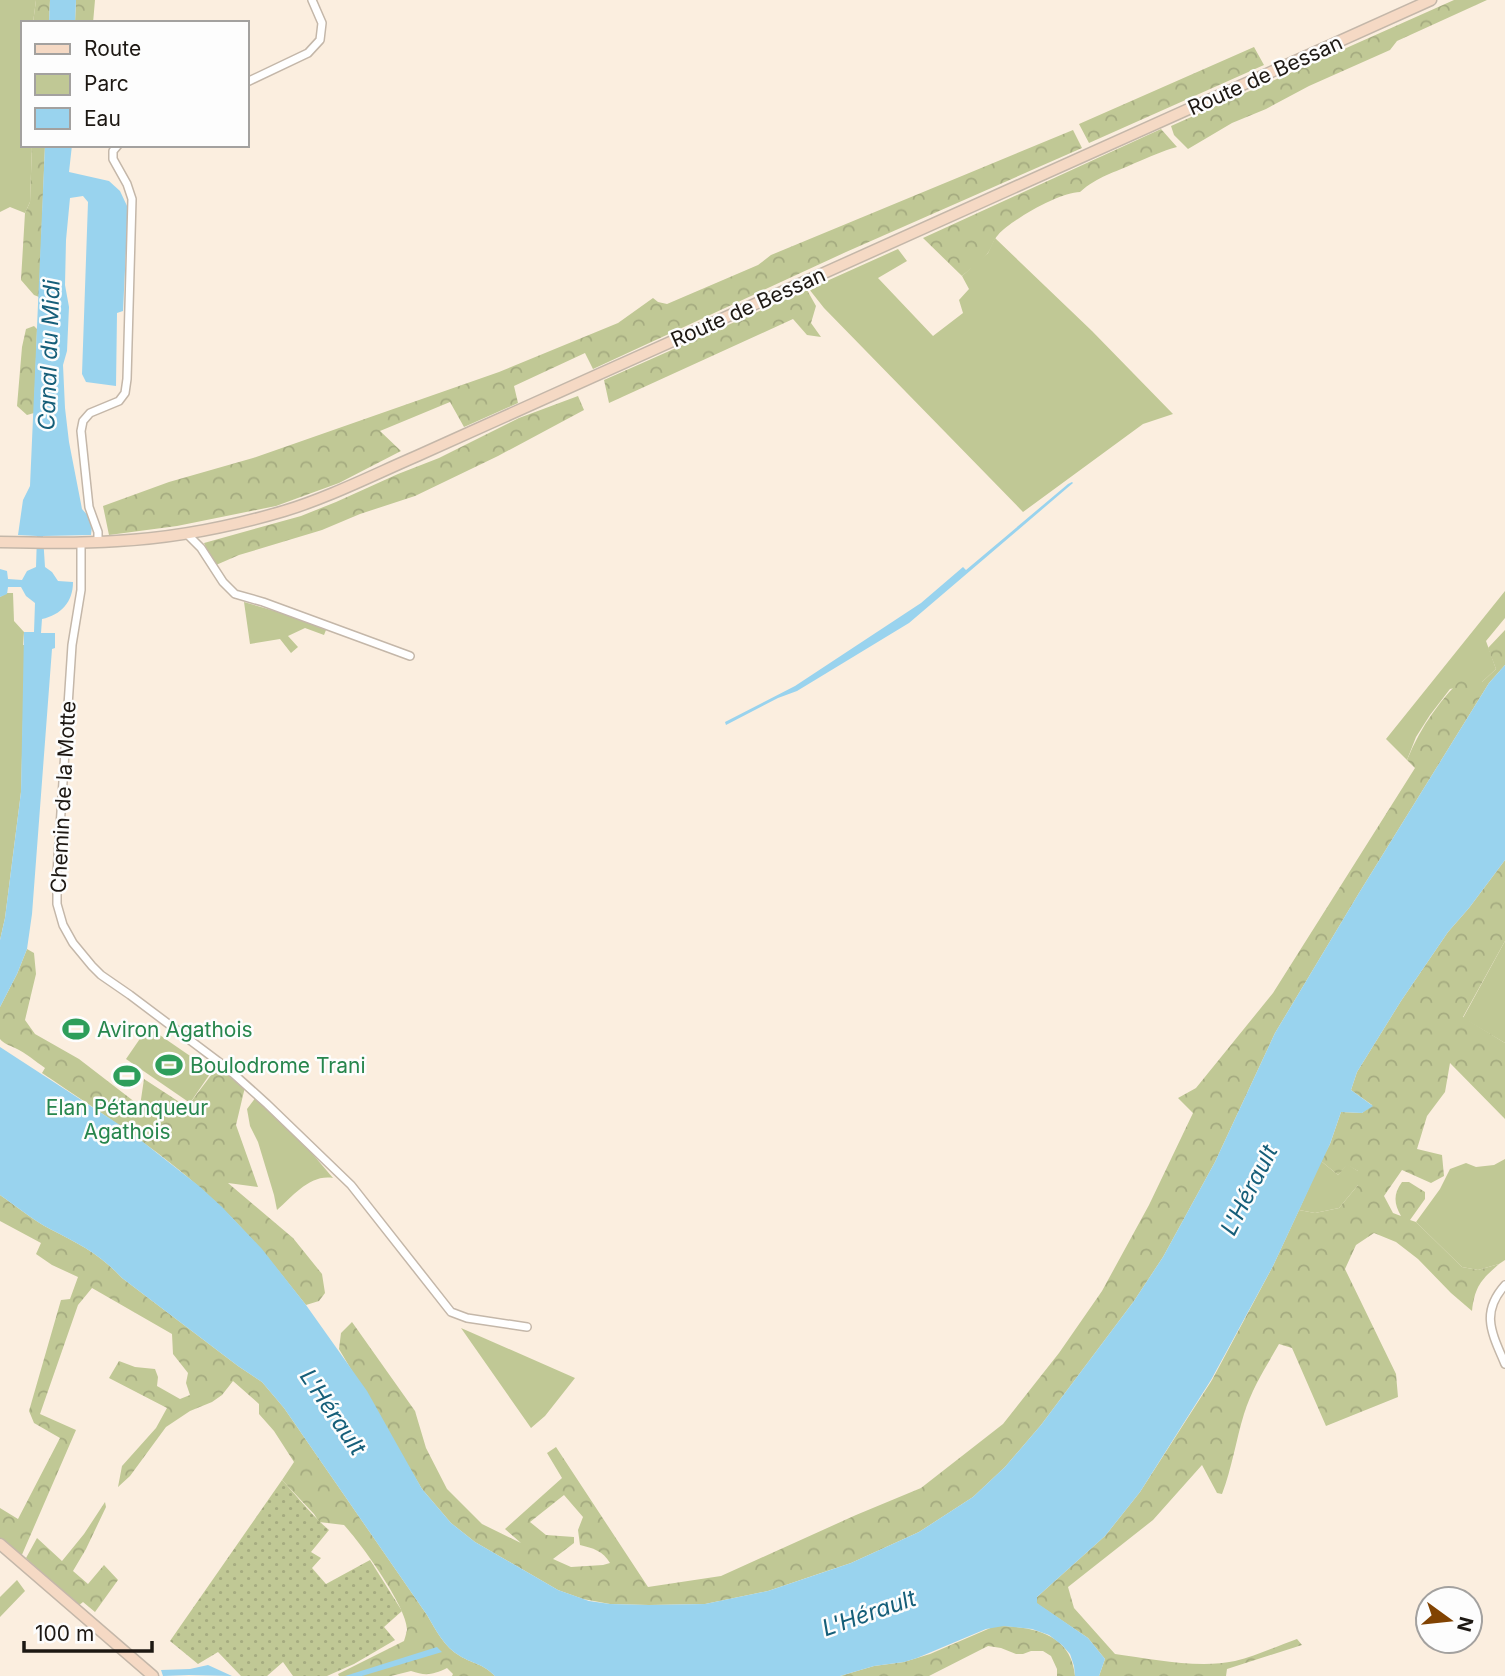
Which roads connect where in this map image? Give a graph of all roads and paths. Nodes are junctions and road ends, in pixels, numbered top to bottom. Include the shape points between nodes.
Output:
1 (312, 0) edge
2 (1431, 0) edge
3 (248, 82) edge
4 (116, 147) edge
5 (190, 532) junction
6 (0, 542) edge
7 (81, 542) junction
8 (98, 542) junction
9 (410, 656) dead end
10 (1505, 1284) edge
11 (527, 1327) dead end
12 (1505, 1364) edge
13 (0, 1544) edge
14 (153, 1676) edge

1 - 3 street via 322,23 320,40 308,53
2 - 5 main road, Route de Bessan via 309,503
4 - 8 street via 113,159 132,199 127,379 119,401 90,413 81,431 89,507
5 - 8 main road, Route de Bessan
5 - 9 street via 235,594
6 - 7 main road, Route de Bessan
7 - 8 main road, Route de Bessan
7 - 11 street, Chemin de la Motte via 82,590 72,645 57,891 68,936 101,975 227,1068 337,1171 451,1312
10 - 12 street via 1493,1303 1489,1324
13 - 14 main road

